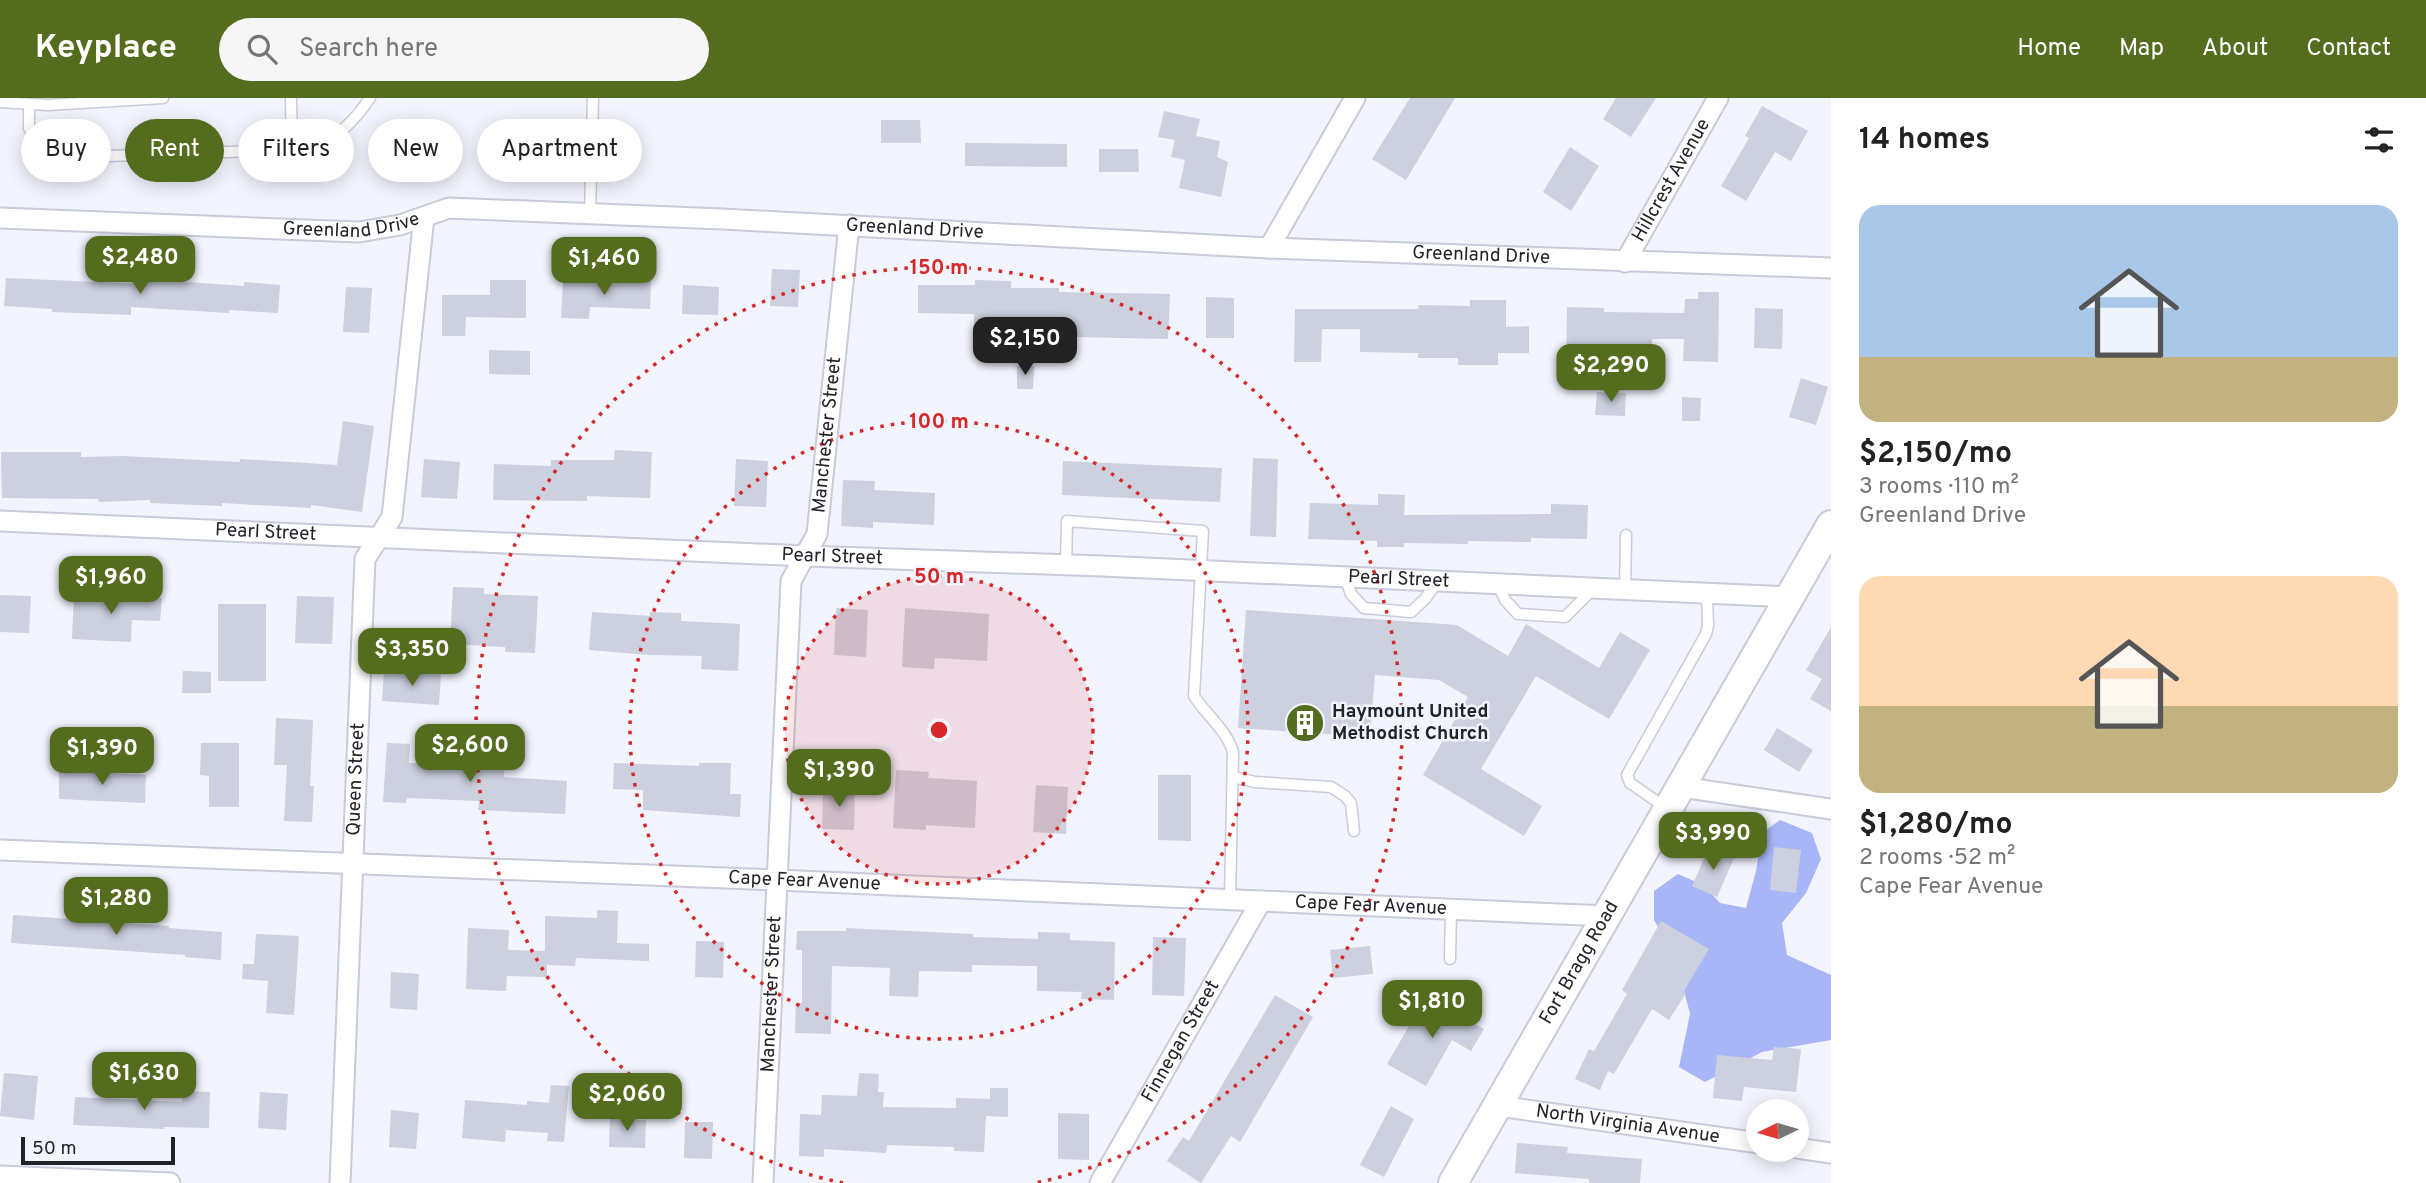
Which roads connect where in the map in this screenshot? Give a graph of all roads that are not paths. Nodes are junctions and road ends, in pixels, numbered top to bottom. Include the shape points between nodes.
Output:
1 (163, 98) edge
2 (291, 98) edge
3 (370, 98) edge
4 (593, 98) edge
5 (1355, 98) edge
6 (1718, 98) edge
7 (48, 101) edge
8 (0, 102) edge
9 (29, 105) junction
10 (291, 119) edge
11 (354, 120) edge
12 (238, 152) edge
13 (590, 214) junction
14 (424, 217) junction
15 (0, 218) edge
16 (849, 225) junction
17 (1269, 248) junction
18 (1625, 262) junction
19 (1831, 268) edge
20 (0, 521) edge
21 (1831, 525) edge
22 (1626, 535) dead end
23 (380, 538) junction
24 (806, 556) junction
25 (1066, 565) junction
26 (1200, 570) junction
27 (1345, 577) junction
28 (1438, 581) junction
29 (1498, 584) junction
30 (1594, 588) junction
31 (1625, 590) junction
32 (1707, 595) junction
33 (1790, 597) junction
34 (1233, 777) junction
35 (1674, 798) junction
36 (1831, 809) edge
37 (1354, 831) dead end
38 (0, 850) edge
39 (354, 863) junction
40 (777, 880) junction
41 (1230, 900) junction
42 (1261, 901) junction
43 (1451, 909) junction
44 (1607, 916) junction
45 (1450, 959) dead end
46 (1498, 1106) junction
47 (1746, 1141) edge
48 (1810, 1150) edge
49 (1831, 1153) edge
50 (0, 1176) edge
51 (170, 1183) edge
52 (340, 1183) edge
53 (763, 1183) edge
54 (1100, 1183) edge
55 (1453, 1183) edge

1 - 7 lane
2 - 10 lane
3 - 11 lane
4 - 13 lane
5 - 17 street
6 - 18 street, Hillcrest Avenue
7 - 9 lane
8 - 9 lane
9 - 12 lane via 29,128 49,158
13 - 14 street, Greenland Drive via 449,208
13 - 16 street, Greenland Drive
14 - 15 street, Greenland Drive via 359,232
14 - 23 street, Queen Street via 392,517
16 - 17 street, Greenland Drive
16 - 24 street, Manchester Street via 817,534
17 - 18 street, Greenland Drive
18 - 19 street, Greenland Drive
20 - 23 street, Pearl Street
21 - 33 main road, Fort Bragg Road
22 - 31 lane
23 - 24 street, Pearl Street
23 - 39 street, Queen Street via 365,559
24 - 25 street, Pearl Street
24 - 40 street, Manchester Street via 791,581
25 - 26 street, Pearl Street
25 - 26 lane via 1068,521 1203,531
26 - 27 street, Pearl Street
26 - 34 lane via 1194,696 1229,738
27 - 28 street, Pearl Street
27 - 28 lane via 1351,594 1364,608 1411,612
28 - 29 street, Pearl Street
29 - 30 street, Pearl Street
29 - 30 lane via 1518,614 1565,617
30 - 31 street, Pearl Street
31 - 32 street, Pearl Street
32 - 33 street, Pearl Street
32 - 35 lane via 1706,634 1627,775 1630,783
33 - 35 main road, Fort Bragg Road
34 - 37 lane via 1331,787 1351,803
34 - 41 lane
35 - 36 street
35 - 44 main road, Fort Bragg Road
38 - 39 street, Cape Fear Avenue
39 - 40 street, Cape Fear Avenue
39 - 52 street, Queen Street
40 - 41 street, Cape Fear Avenue
40 - 53 street, Manchester Street
41 - 42 street, Cape Fear Avenue
42 - 43 street, Cape Fear Avenue
42 - 54 street, Finnegan Street
43 - 44 street, Cape Fear Avenue
43 - 45 lane
44 - 46 main road, Fort Bragg Road
46 - 47 street, North Virginia Avenue
46 - 55 main road, Fort Bragg Road
48 - 49 street
50 - 51 street

